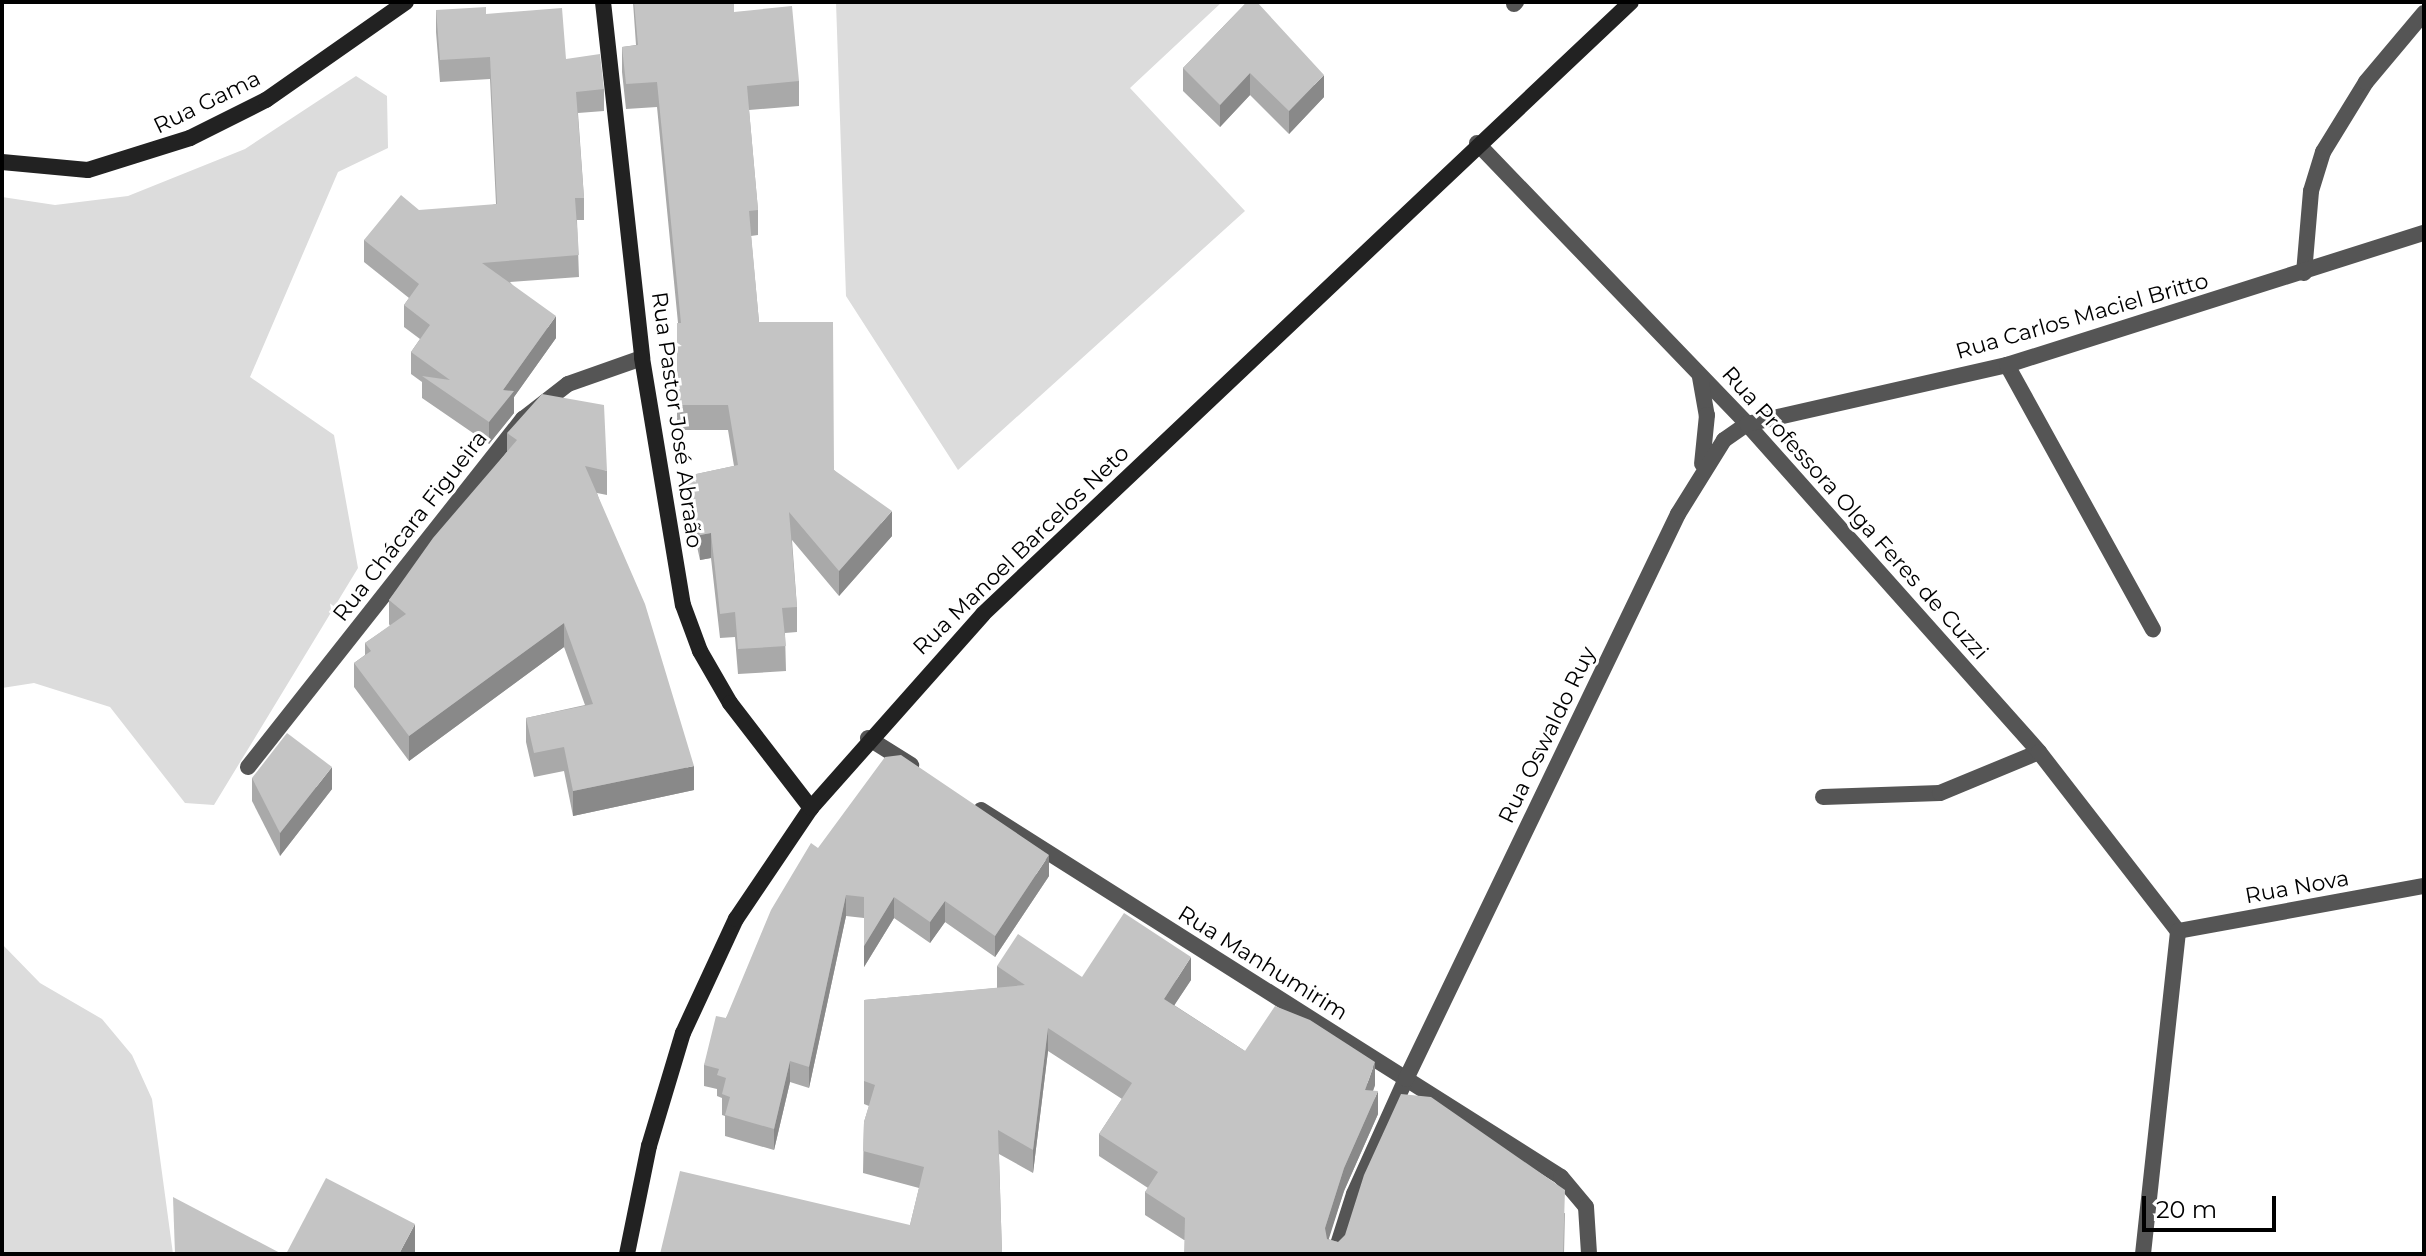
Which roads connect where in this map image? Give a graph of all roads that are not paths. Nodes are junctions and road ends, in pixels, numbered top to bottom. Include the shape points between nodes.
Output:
1 (406, 2) edge
2 (603, 2) edge
3 (1631, 2) edge
4 (2424, 13) edge
5 (1477, 143) junction
6 (2, 162) edge
7 (2424, 233) edge
8 (2304, 273) junction
9 (642, 358) junction
10 (2007, 365) junction
11 (1698, 372) junction
12 (1747, 424) junction
13 (1691, 490) junction
14 (2153, 629) dead end
15 (868, 738) junction
16 (2039, 752) junction
17 (248, 767) dead end
18 (922, 773) edge
19 (1823, 797) dead end
20 (962, 798) edge
21 (811, 808) junction
22 (2424, 886) edge
23 (2178, 931) junction
24 (1406, 1079) junction
25 (627, 1254) edge
26 (1335, 1254) edge
27 (1589, 1254) edge
28 (2143, 1254) edge

1 - 6 street, Rua Gama via 266,100 190,138 88,170
2 - 9 street, Rua Pastor José Abraão
3 - 5 street, Rua Manoel Barcelos Neto
4 - 8 street via 2366,82 2323,152 2311,191
5 - 11 street, Rua Professora Olga Feres de Cuzzi
5 - 15 street, Rua Manoel Barcelos Neto via 994,604
7 - 8 street, Rua Carlos Maciel Britto
8 - 10 street, Rua Carlos Maciel Britto
9 - 17 street, Rua Chácara Figueira via 568,384 523,419
9 - 21 street, Rua Pastor José Abraão via 683,605 700,651 730,703
10 - 12 street, Rua Carlos Maciel Britto
10 - 14 street
11 - 12 street, Rua Professora Olga Feres de Cuzzi
11 - 13 street via 1707,442
12 - 13 street, Rua Oswaldo Ruy via 1724,440
12 - 16 street, Rua Professora Olga Feres de Cuzzi
13 - 24 street, Rua Oswaldo Ruy
15 - 18 street
15 - 21 street, Rua Manoel Barcelos Neto
16 - 19 street via 1940,793
16 - 23 street, Rua Professora Olga Feres de Cuzzi
20 - 24 street, Rua Manhumirim
21 - 25 street, Rua Manoel Barcelos Neto via 736,919 689,1019 649,1146
22 - 23 street, Rua Nova
23 - 28 street
24 - 26 street, Rua Oswaldo Ruy via 1359,1182
24 - 27 street, Rua Manhumirim via 1571,1185 1591,1224

